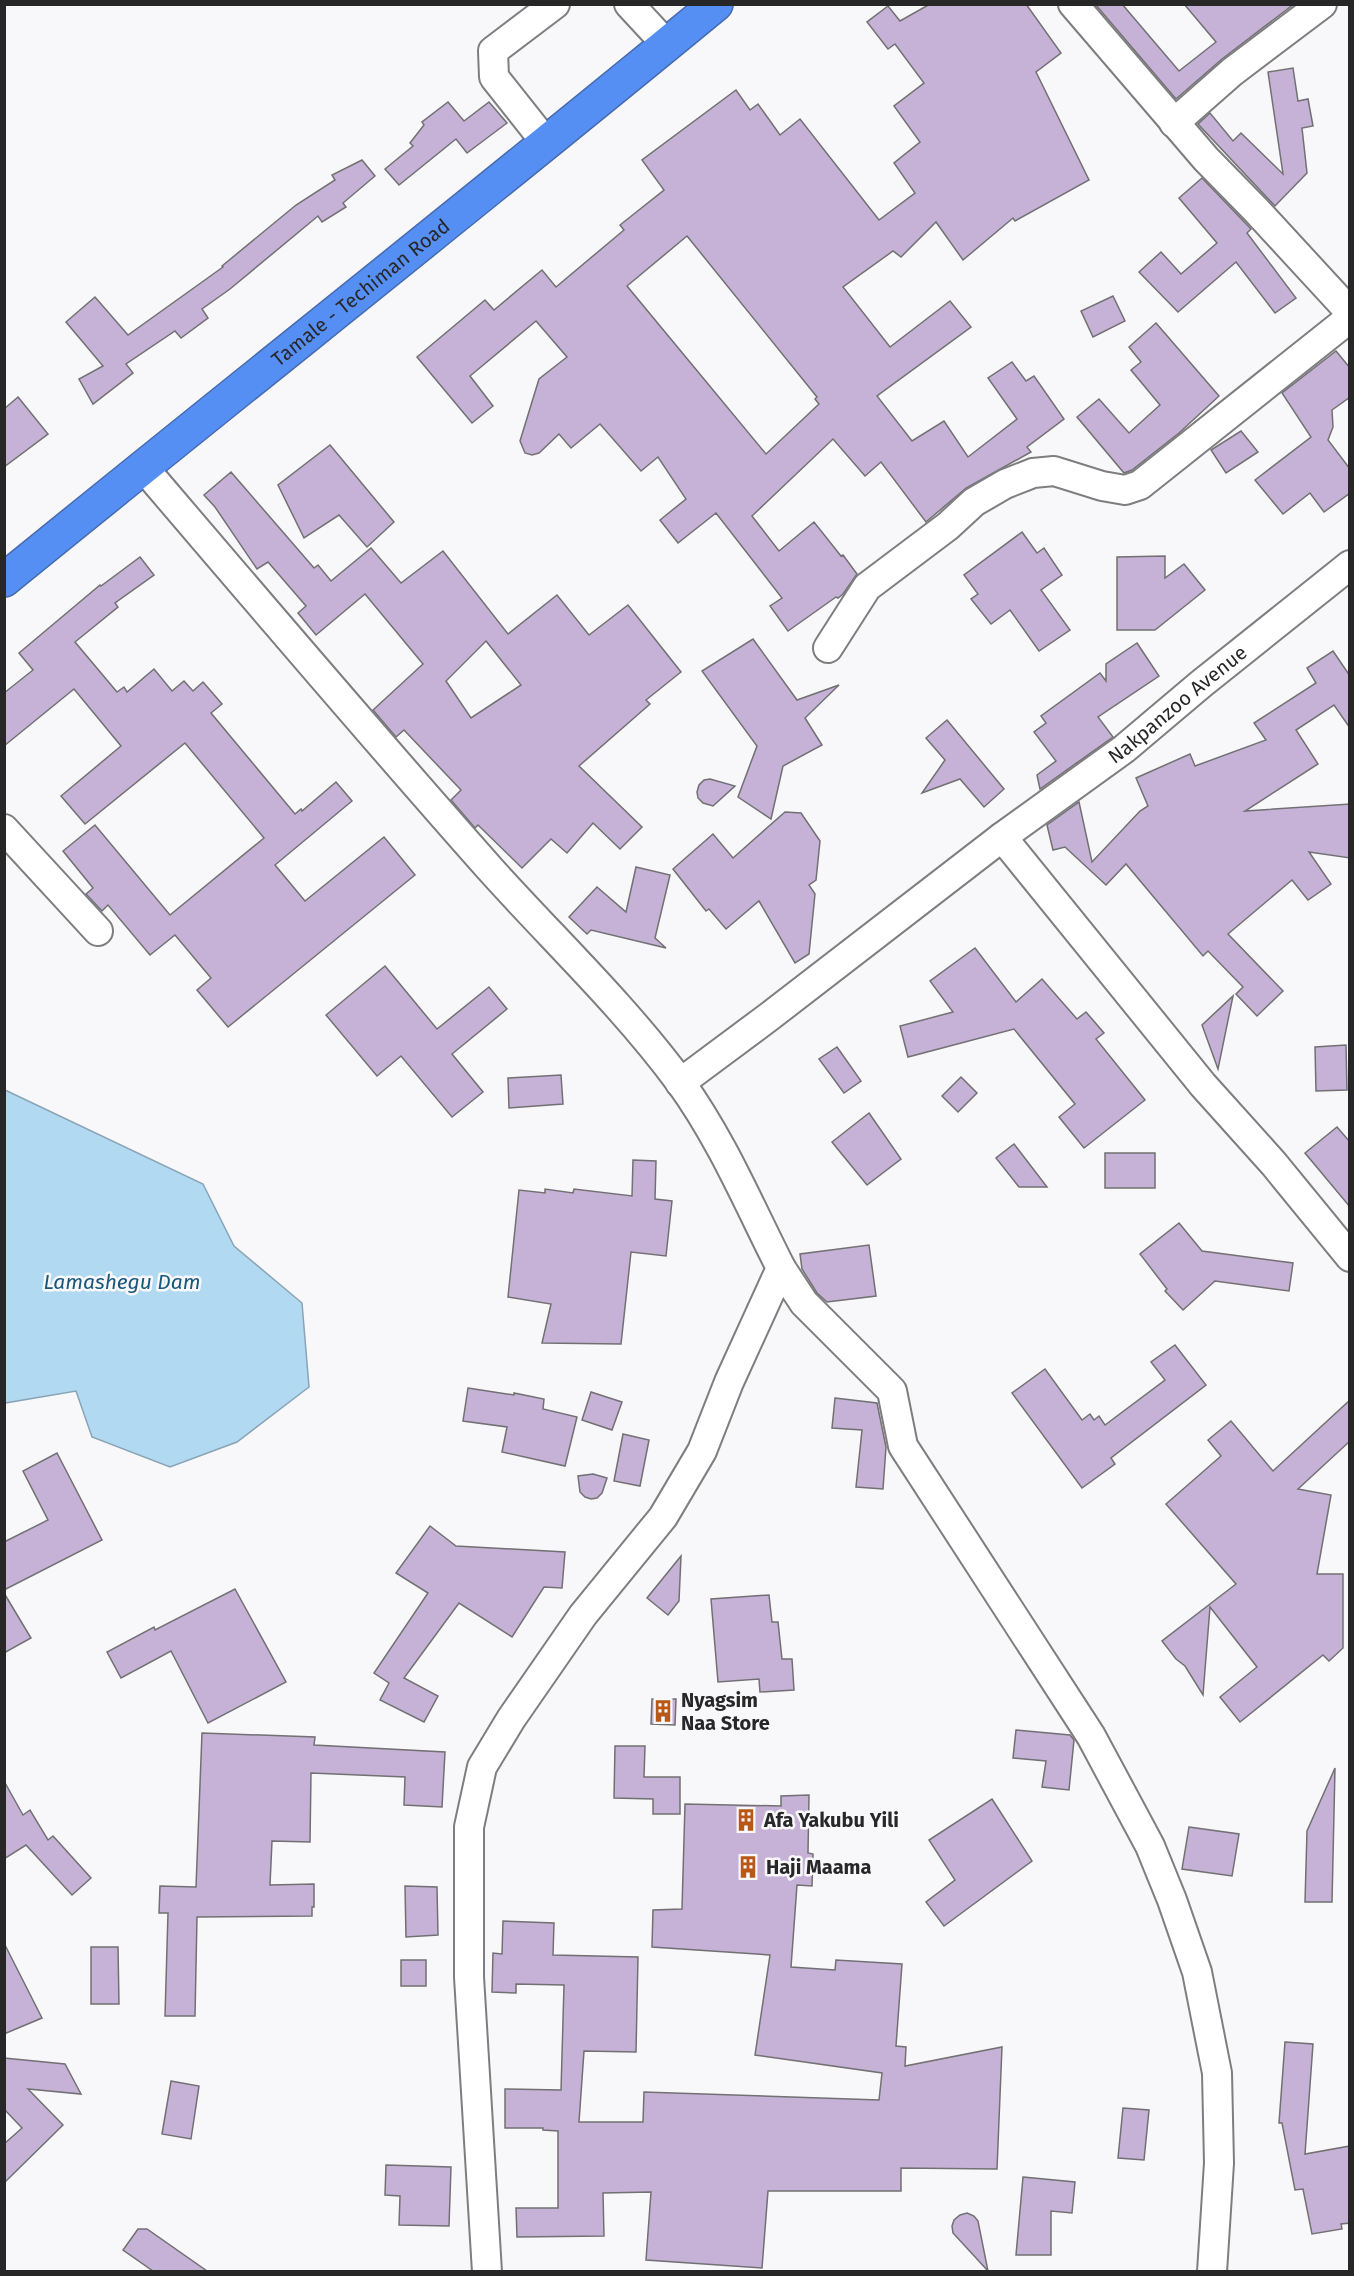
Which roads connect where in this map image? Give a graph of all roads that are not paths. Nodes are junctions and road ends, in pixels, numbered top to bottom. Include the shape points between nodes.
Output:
1 (555, 4) edge
2 (629, 4) edge
3 (716, 4) edge
4 (1073, 4) edge
5 (1322, 4) edge
6 (667, 45) junction
7 (1174, 123) junction
8 (547, 144) junction
9 (1350, 312) edge
10 (1350, 318) edge
11 (143, 467) junction
12 (1350, 565) edge
13 (4, 580) edge
14 (828, 648) dead end
15 (4, 829) edge
16 (1002, 837) junction
17 (98, 931) dead end
18 (680, 1083) junction
19 (1350, 1257) edge
20 (781, 1268) junction
21 (487, 2271) edge
22 (1212, 2271) edge

1 - 8 street via 494,51 494,77
2 - 6 street
3 - 6 highway, Tamale - Techiman Road
4 - 7 street
5 - 7 street via 1232,72
6 - 8 highway, Tamale - Techiman Road
7 - 9 street
8 - 11 highway, Tamale - Techiman Road
10 - 14 street via 1140,484 1125,490 1054,471 1033,473 974,502 867,587
11 - 13 highway, Tamale - Techiman Road
11 - 18 street via 353,714 628,1019
12 - 16 street, Nakpanzoo Avenue via 1124,749
15 - 17 street
16 - 18 street, Nakpanzoo Avenue
16 - 19 street via 1203,1085
18 - 20 street via 734,1170
20 - 21 street via 702,1451 663,1517 583,1615 482,1767 469,1827 469,1977
20 - 22 street via 804,1303 892,1391 903,1446 1091,1736 1150,1846 1197,1972 1217,2073 1219,2163

